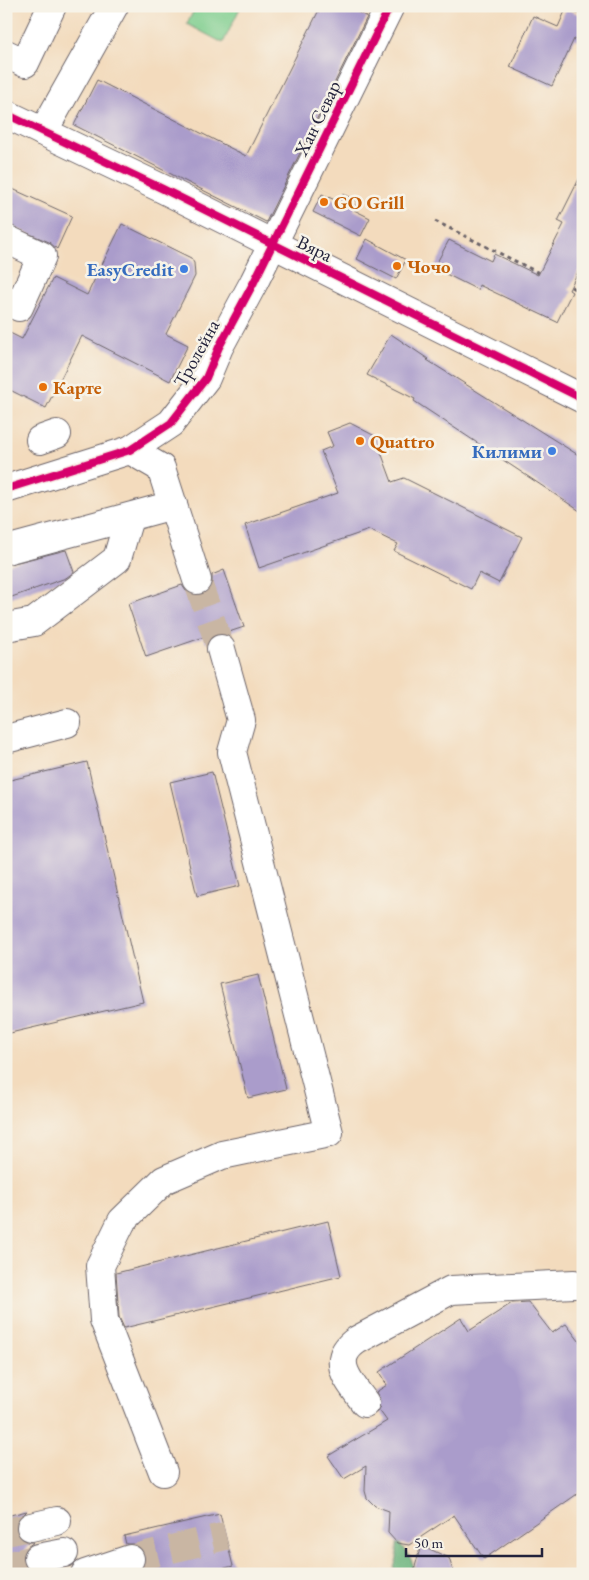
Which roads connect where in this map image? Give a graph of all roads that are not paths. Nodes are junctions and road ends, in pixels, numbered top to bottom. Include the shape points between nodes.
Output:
1 (52, 6) edge
2 (114, 6) edge
3 (390, 6) edge
4 (6, 54) edge
5 (6, 114) edge
6 (43, 132) junction
7 (6, 239) edge
8 (272, 245) junction
9 (6, 301) edge
10 (583, 399) edge
11 (130, 450) junction
12 (6, 489) edge
13 (172, 505) junction
14 (129, 518) junction
15 (6, 550) edge
16 (197, 580) tunnel mouth
17 (6, 628) edge
18 (220, 649) tunnel mouth
19 (67, 723) dead end
20 (6, 740) edge
21 (574, 1284) dead end
22 (364, 1403) dead end
23 (163, 1472) dead end
24 (57, 1520) dead end
25 (31, 1527) tunnel mouth
26 (64, 1553) dead end
27 (38, 1558) tunnel mouth
28 (130, 1559) tunnel mouth
29 (85, 1574) edge

1 - 4 street via 25,63
2 - 6 street
3 - 8 street, Хан Севар
5 - 6 street, Вяра
6 - 8 street, Вяра
7 - 9 street via 42,256 19,307
8 - 10 street, Вяра
8 - 11 street, Тролейна via 206,378 171,423
11 - 12 street, Тролейна
11 - 13 street via 161,468
13 - 14 street
13 - 16 street
14 - 15 street
14 - 17 street via 117,558 34,622
18 - 23 street via 241,720 232,752 329,1132 222,1155 164,1180 122,1221 100,1266 104,1320
19 - 20 street
21 - 22 street via 451,1290 357,1340 345,1352 343,1368
24 - 25 street
26 - 27 street
28 - 29 street

